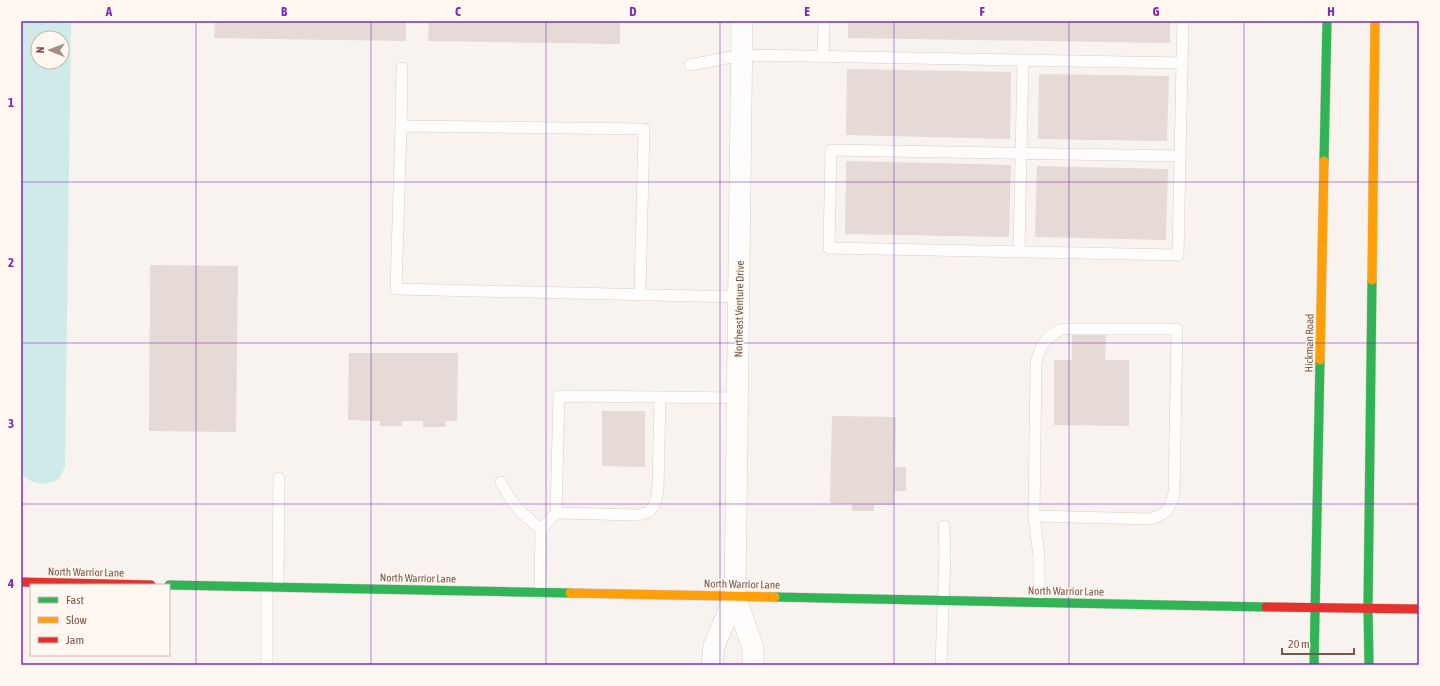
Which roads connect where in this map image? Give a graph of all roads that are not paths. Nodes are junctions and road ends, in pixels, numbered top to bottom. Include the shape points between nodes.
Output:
1 (742, 21) edge
2 (824, 21) edge
3 (1183, 21) edge
4 (1327, 21) edge
5 (1375, 21) edge
6 (742, 55) junction
7 (823, 57) junction
8 (1023, 60) junction
9 (1182, 63) junction
10 (690, 65) dead end
11 (402, 68) dead end
12 (401, 126) junction
13 (1021, 153) junction
14 (1180, 156) junction
15 (1019, 252) junction
16 (640, 294) junction
17 (739, 297) junction
18 (660, 397) junction
19 (738, 398) junction
20 (279, 478) dead end
21 (501, 482) dead end
22 (556, 513) junction
23 (1034, 516) junction
24 (944, 526) dead end
25 (541, 529) junction
26 (21, 582) edge
27 (108, 584) edge
28 (170, 585) edge
29 (273, 587) junction
30 (540, 593) junction
31 (736, 596) junction
32 (943, 600) junction
33 (1039, 602) junction
34 (1368, 607) junction
35 (1315, 608) junction
36 (1419, 609) edge
37 (267, 665) edge
38 (712, 665) edge
39 (753, 665) edge
40 (941, 665) edge
41 (1314, 665) edge
42 (1369, 665) edge

1 - 6 street, Northeast Venture Drive
2 - 7 lane
3 - 9 lane
4 - 35 main road, Hickman Road
5 - 34 main road
6 - 7 lane
6 - 10 lane
6 - 17 street, Northeast Venture Drive
7 - 8 lane
8 - 9 lane
8 - 13 lane
9 - 14 lane
11 - 12 lane
12 - 16 lane via 396,289
12 - 16 lane via 644,129
13 - 14 lane
13 - 15 lane
13 - 15 lane via 830,150 829,248
14 - 15 lane via 1178,255
16 - 17 lane
17 - 19 street, Northeast Venture Drive
18 - 19 lane
18 - 22 lane via 658,490 655,504 649,512 638,515
18 - 22 lane via 559,396
19 - 31 street, Northeast Venture Drive
20 - 29 lane
21 - 25 lane via 508,497 521,513
22 - 25 lane
23 - 23 lane via 1036,364 1039,350 1048,336 1062,329 1177,329 1174,493 1170,507 1163,514 1150,519
23 - 33 lane via 1039,556
24 - 32 lane
25 - 30 lane
26 - 27 main road, North Warrior Lane
28 - 29 main road, North Warrior Lane
29 - 30 main road, North Warrior Lane
29 - 37 lane
30 - 31 main road, North Warrior Lane
31 - 32 main road, North Warrior Lane
31 - 38 street via 714,646
31 - 39 street via 753,648
32 - 33 main road, North Warrior Lane
32 - 40 lane
33 - 35 main road, North Warrior Lane
34 - 35 main road, North Warrior Lane
34 - 36 main road, North Warrior Lane
34 - 42 main road
35 - 41 main road, Hickman Road

